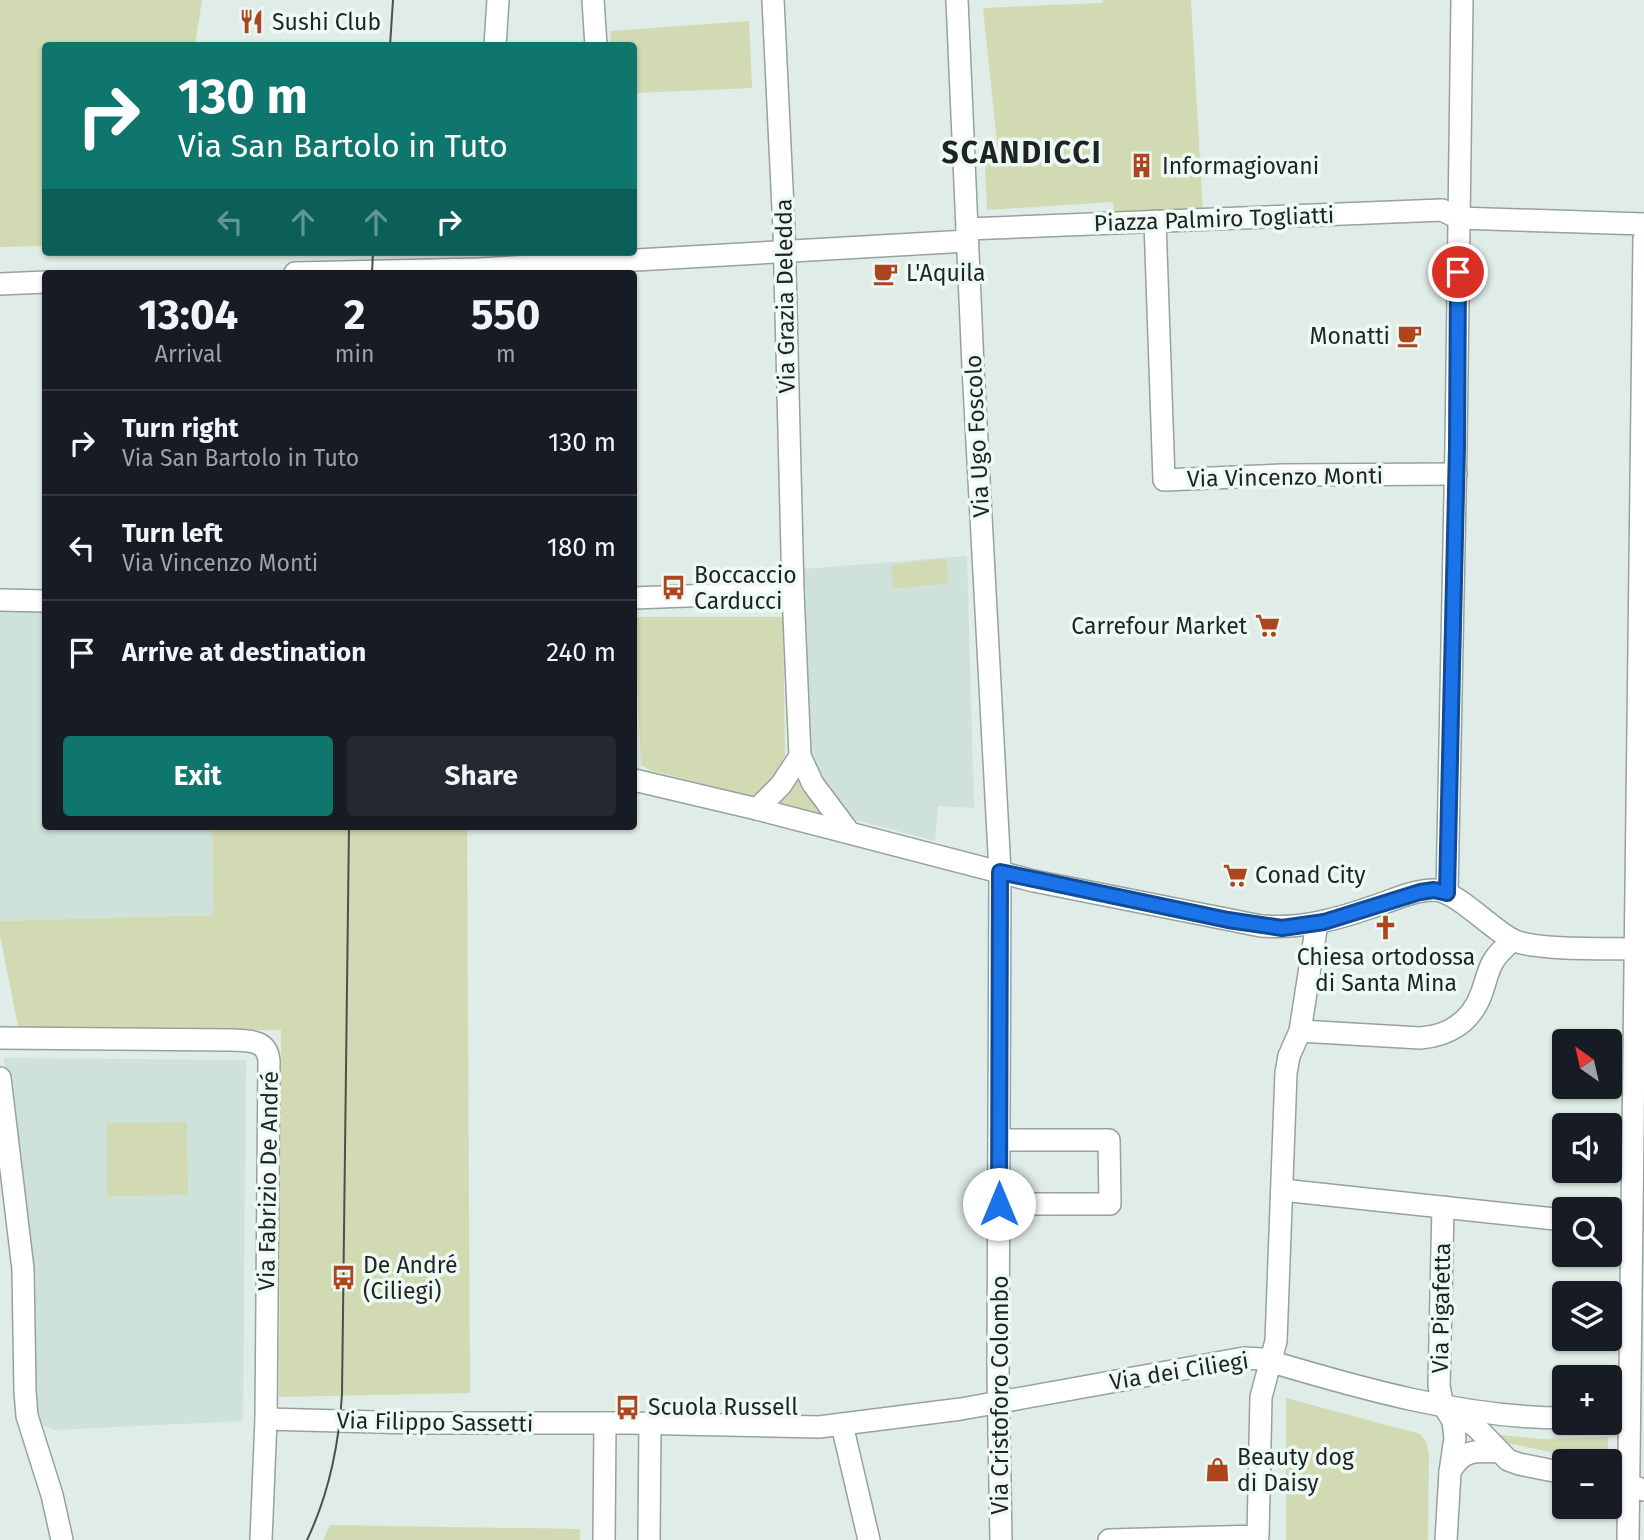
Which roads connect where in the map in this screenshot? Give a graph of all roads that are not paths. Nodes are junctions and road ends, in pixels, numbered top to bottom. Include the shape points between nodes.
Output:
1 (498, 0) edge
2 (593, 0) edge
3 (773, 0) edge
4 (957, 0) edge
5 (1462, 0) edge
6 (495, 42) edge
7 (596, 42) edge
8 (1458, 218) junction
9 (1155, 221) junction
10 (1644, 224) edge
11 (967, 235) junction
12 (1644, 239) edge
13 (784, 252) junction
14 (607, 262) edge
15 (480, 265) edge
16 (364, 270) edge
17 (42, 282) edge
18 (0, 284) edge
19 (1455, 474) junction
20 (793, 592) junction
21 (637, 598) edge
22 (0, 600) edge
23 (42, 601) edge
24 (800, 756) junction
25 (637, 780) edge
26 (757, 808) junction
27 (849, 832) junction
28 (1000, 872) junction
29 (1447, 893) junction
30 (1317, 923) junction
31 (1513, 940) junction
32 (1640, 948) edge
33 (1300, 1031) junction
34 (0, 1038) edge
35 (0, 1078) edge
36 (999, 1140) junction
37 (1282, 1190) junction
38 (999, 1204) junction
39 (1443, 1207) junction
40 (1552, 1219) edge
41 (1622, 1227) edge
42 (1632, 1228) junction
43 (1270, 1362) junction
44 (1622, 1386) edge
45 (999, 1402) junction
46 (1444, 1408) junction
47 (1511, 1416) junction
48 (1552, 1418) edge
49 (266, 1419) junction
50 (605, 1423) junction
51 (650, 1423) junction
52 (842, 1425) junction
53 (818, 1427) joint
54 (1622, 1435) edge
55 (1494, 1447) junction
56 (1552, 1471) edge
57 (1450, 1472) junction
58 (1628, 1485) edge
59 (62, 1540) edge
60 (261, 1540) edge
61 (604, 1540) edge
62 (649, 1540) edge
63 (869, 1540) edge
64 (1001, 1540) edge
65 (1110, 1540) edge
66 (1446, 1540) edge
67 (1628, 1540) edge

1 - 6 street
2 - 7 street
3 - 13 street, Via Grazia Deledda
4 - 11 street, Via Ugo Foscolo
5 - 8 street
8 - 9 street, Piazza Palmiro Togliatti via 1442,210
8 - 10 street, Piazza Palmiro Togliatti
8 - 19 street
9 - 11 street, Piazza Palmiro Togliatti
9 - 19 street, Via Vincenzo Monti via 1164,480
11 - 13 street, Piazza Palmiro Togliatti
11 - 28 street, Via Ugo Foscolo
12 - 32 street
13 - 14 street, Piazza Palmiro Togliatti
13 - 20 street, Via Grazia Deledda
14 - 15 street, Piazza Palmiro Togliatti
15 - 16 street, Piazza Palmiro Togliatti
17 - 18 street
19 - 29 street
20 - 21 street
20 - 24 street, Via Grazia Deledda
22 - 23 street
24 - 26 street via 781,785
24 - 27 street via 813,784
25 - 26 street
26 - 27 street
27 - 28 street
28 - 30 street via 1261,926
28 - 36 street, Via Cristoforo Colombo
29 - 30 street via 1413,894
29 - 31 street
30 - 33 street, Via dei Ciliegi
31 - 32 street via 1536,946
31 - 33 street via 1494,960 1475,1009 1450,1032 1420,1038
32 - 42 street
33 - 37 street, Via dei Ciliegi via 1286,1073
34 - 49 street, Via Fabrizio De André via 231,1040 265,1046 270,1061
35 - 59 street via 23,1269 27,1416
36 - 38 street, Via Cristoforo Colombo
36 - 38 street via 1108,1140 1110,1204
37 - 39 street
37 - 43 street, Via dei Ciliegi via 1276,1341
38 - 45 street, Via Cristoforo Colombo
39 - 40 street
39 - 46 street, Via Pigafetta via 1439,1385
41 - 42 street
42 - 44 street
43 - 45 street, Via dei Ciliegi via 1235,1358
43 - 46 street
43 - 65 street via 1261,1397 1258,1536
45 - 52 street, Via dei Ciliegi
45 - 64 street, Via Cristoforo Colombo
46 - 47 street
46 - 55 street via 1468,1421
46 - 57 street, Via Pigafetta via 1454,1431
47 - 48 street
47 - 55 street via 1497,1426
49 - 50 street, Via Filippo Sassetti
49 - 60 street, Via Fabrizio De André
50 - 51 street, Via Filippo Sassetti
50 - 61 street
51 - 53 street, Via Filippo Sassetti
51 - 62 street
52 - 53 street, Via dei Ciliegi
52 - 63 street
54 - 58 street
55 - 56 street via 1518,1464
55 - 57 street via 1462,1455
57 - 66 street, Via Pigafetta
58 - 67 street

